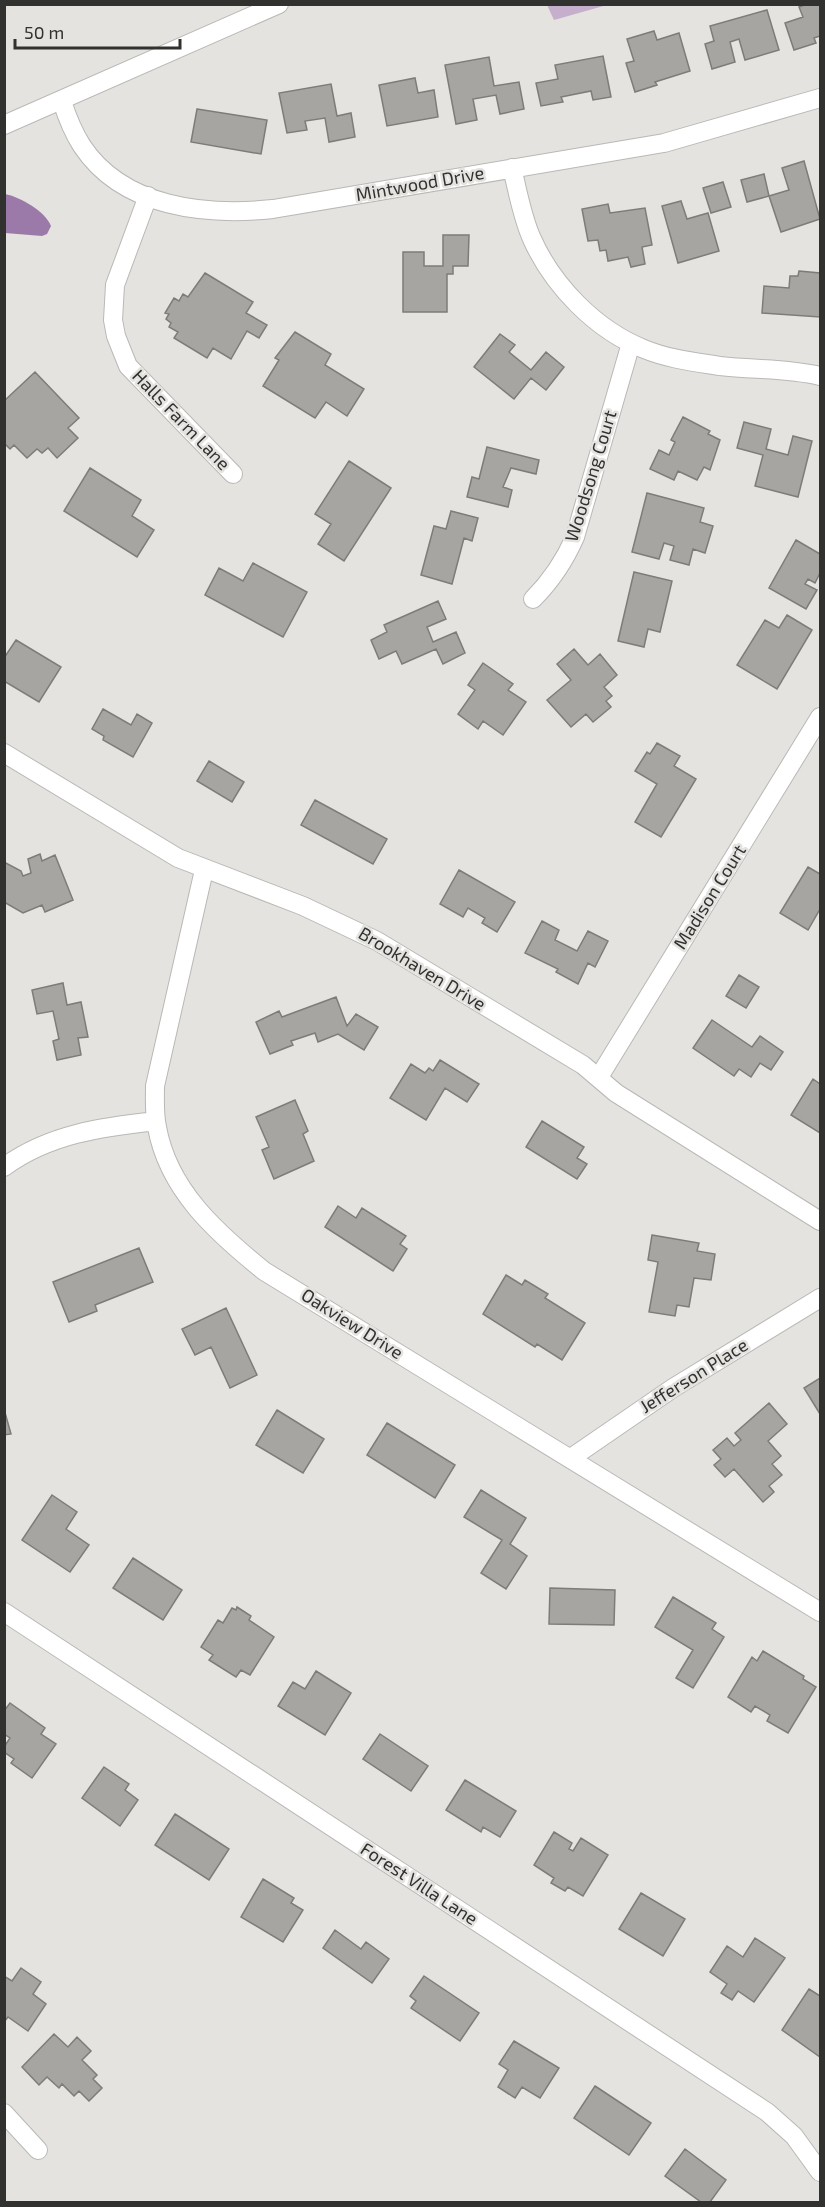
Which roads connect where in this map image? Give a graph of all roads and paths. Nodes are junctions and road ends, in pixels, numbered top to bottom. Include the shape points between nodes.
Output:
1 (279, 4) edge
2 (820, 98) edge
3 (62, 100) junction
4 (4, 125) edge
5 (512, 168) junction
6 (148, 196) junction
7 (631, 343) junction
8 (820, 376) edge
9 (233, 474) dead end
10 (533, 599) dead end
11 (820, 717) edge
12 (4, 753) edge
13 (204, 870) junction
14 (598, 1077) junction
15 (156, 1120) junction
16 (4, 1167) edge
17 (820, 1221) edge
18 (820, 1298) edge
19 (571, 1458) junction
20 (4, 1612) edge
21 (820, 1612) edge
22 (4, 2113) edge
23 (38, 2150) dead end
24 (820, 2172) edge

1 - 3 street
2 - 5 street, Mintwood Drive via 664,143
3 - 4 street
3 - 6 street, Mintwood Drive via 72,129 89,155 109,175
5 - 6 street, Mintwood Drive via 243,212 188,209
5 - 7 street via 528,229 549,270 586,311
6 - 9 street, Halls Farm Lane via 115,285 116,336 133,372
7 - 8 street via 682,360 789,369
7 - 10 street, Woodsong Court via 575,537 555,575
11 - 14 street, Madison Court
12 - 13 street, Brookhaven Drive
13 - 14 street, Brookhaven Drive via 303,906 377,941
13 - 15 street, Oakview Drive via 155,1086
14 - 17 street, Brookhaven Drive via 616,1093
15 - 16 street via 94,1128 36,1148
15 - 19 street, Oakview Drive via 165,1158 177,1182 226,1241 264,1270
18 - 19 street, Jefferson Place via 673,1388
19 - 21 street, Oakview Drive
20 - 24 street, Forest Villa Lane via 767,2112 794,2136
22 - 23 street

